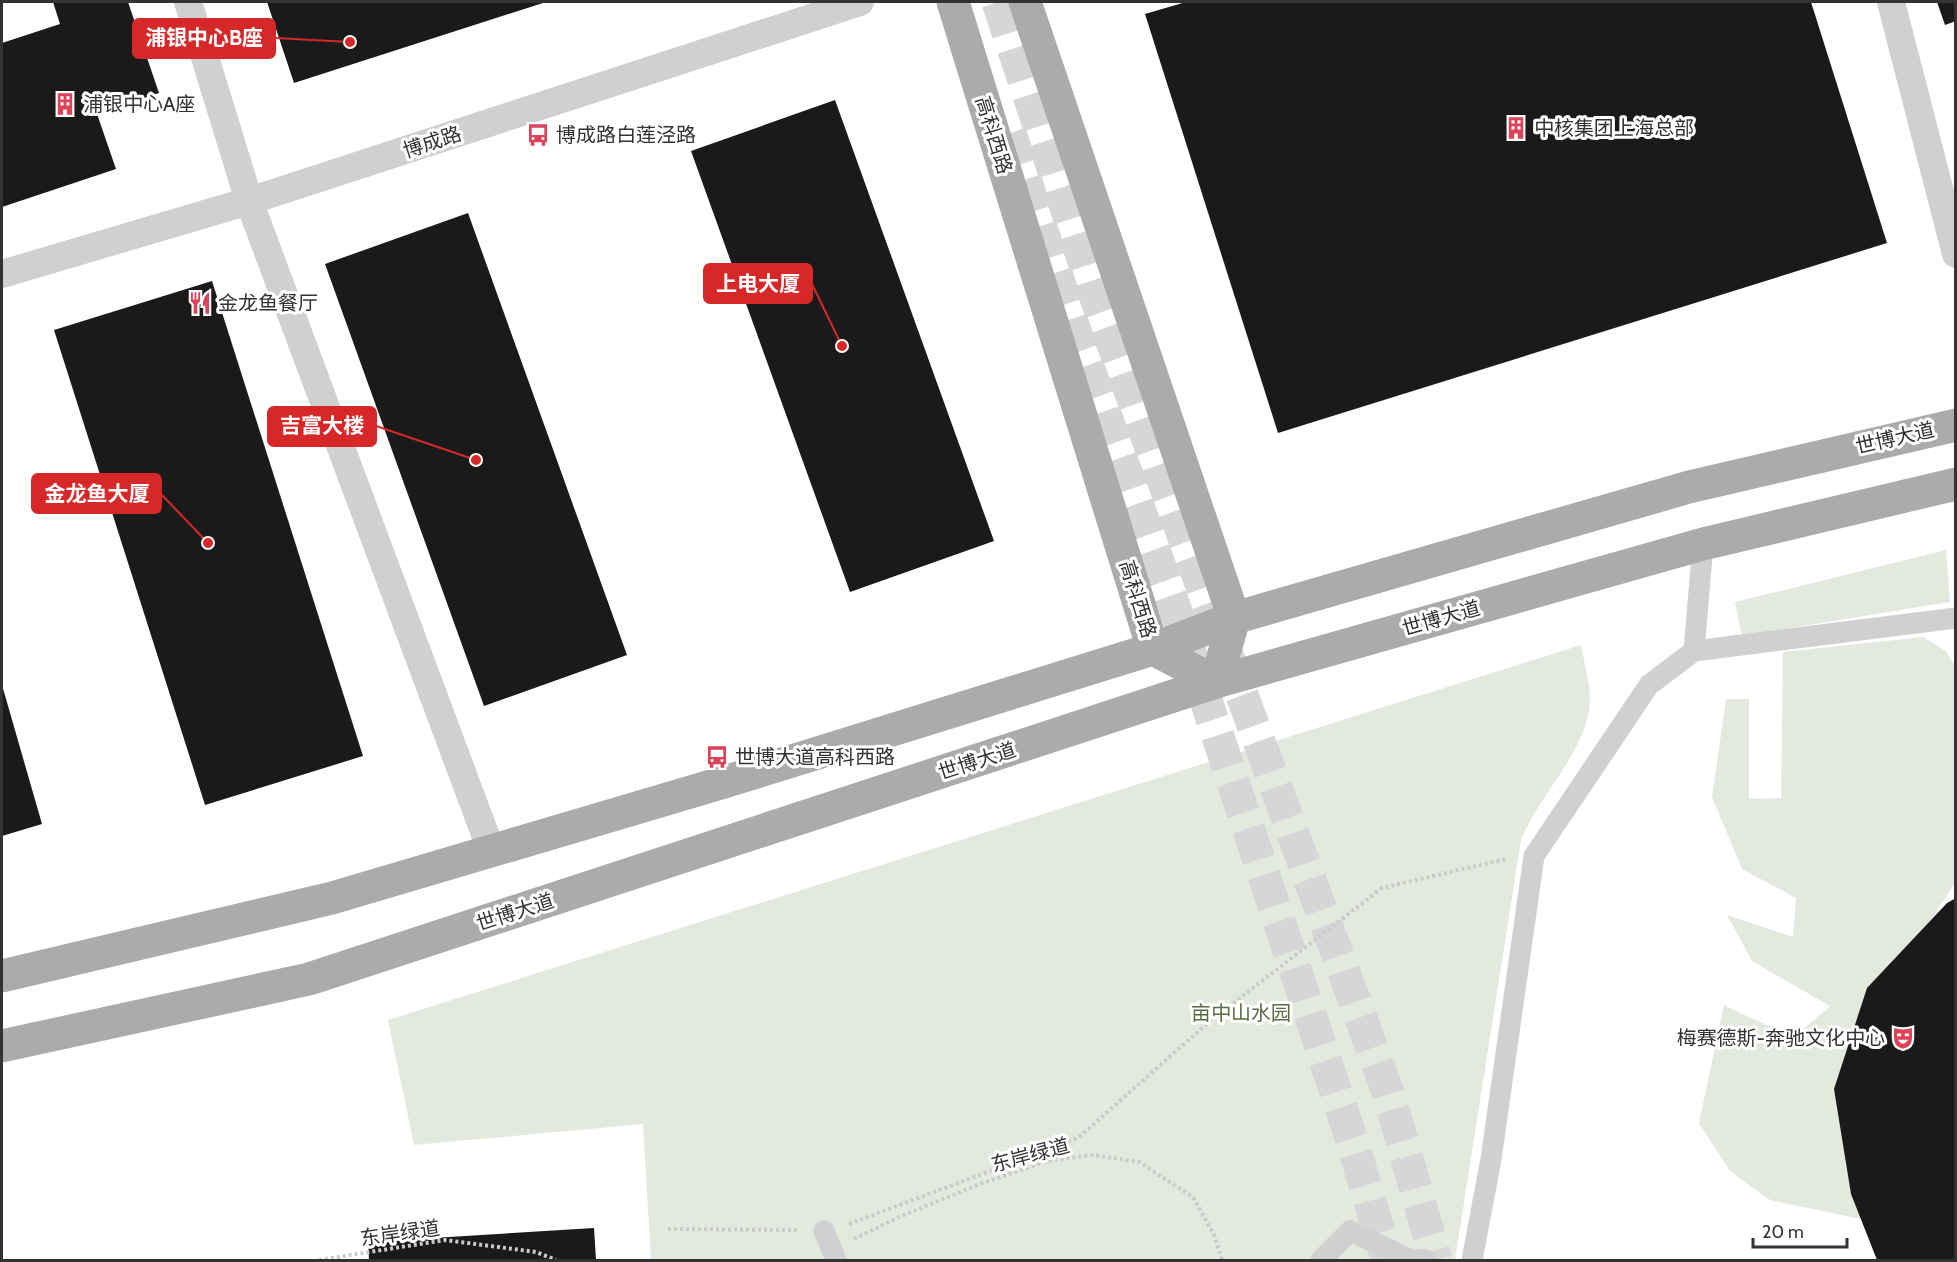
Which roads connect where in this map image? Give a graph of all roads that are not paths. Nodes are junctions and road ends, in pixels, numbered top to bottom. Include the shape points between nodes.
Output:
1 (188, 2) edge
2 (860, 2) edge
3 (953, 2) edge
4 (1025, 2) edge
5 (1892, 2) edge
6 (249, 201) junction
7 (1956, 254) edge
8 (2, 274) edge
9 (1956, 425) edge
10 (1956, 484) edge
11 (1703, 544) junction
12 (1234, 618) junction
13 (1956, 618) edge
14 (1153, 649) junction
15 (1694, 651) junction
16 (1216, 682) junction
17 (491, 850) junction
18 (2, 976) edge
19 (2, 1046) edge
20 (824, 1231) road end
21 (834, 1255) edge
22 (1321, 1260) edge
23 (1426, 1260) edge
24 (1472, 1260) edge

1 - 6 street
2 - 6 street, 博成路
3 - 14 main road, 高科西路
4 - 12 main road
5 - 7 street
6 - 8 street, 博成路
6 - 17 street
9 - 12 main road, 世博大道 via 1689,487
10 - 11 main road, 世博大道
11 - 15 street
11 - 16 main road, 世博大道
12 - 14 main road, 世博大道
12 - 16 main road
13 - 15 street
14 - 16 main road, 高科西路
14 - 17 main road, 世博大道
15 - 24 street via 1649,685 1534,856 1491,1160
16 - 19 main road, 世博大道 via 309,979
17 - 18 main road, 世博大道 via 332,898
20 - 21 street
22 - 23 street via 1350,1231 1409,1258

